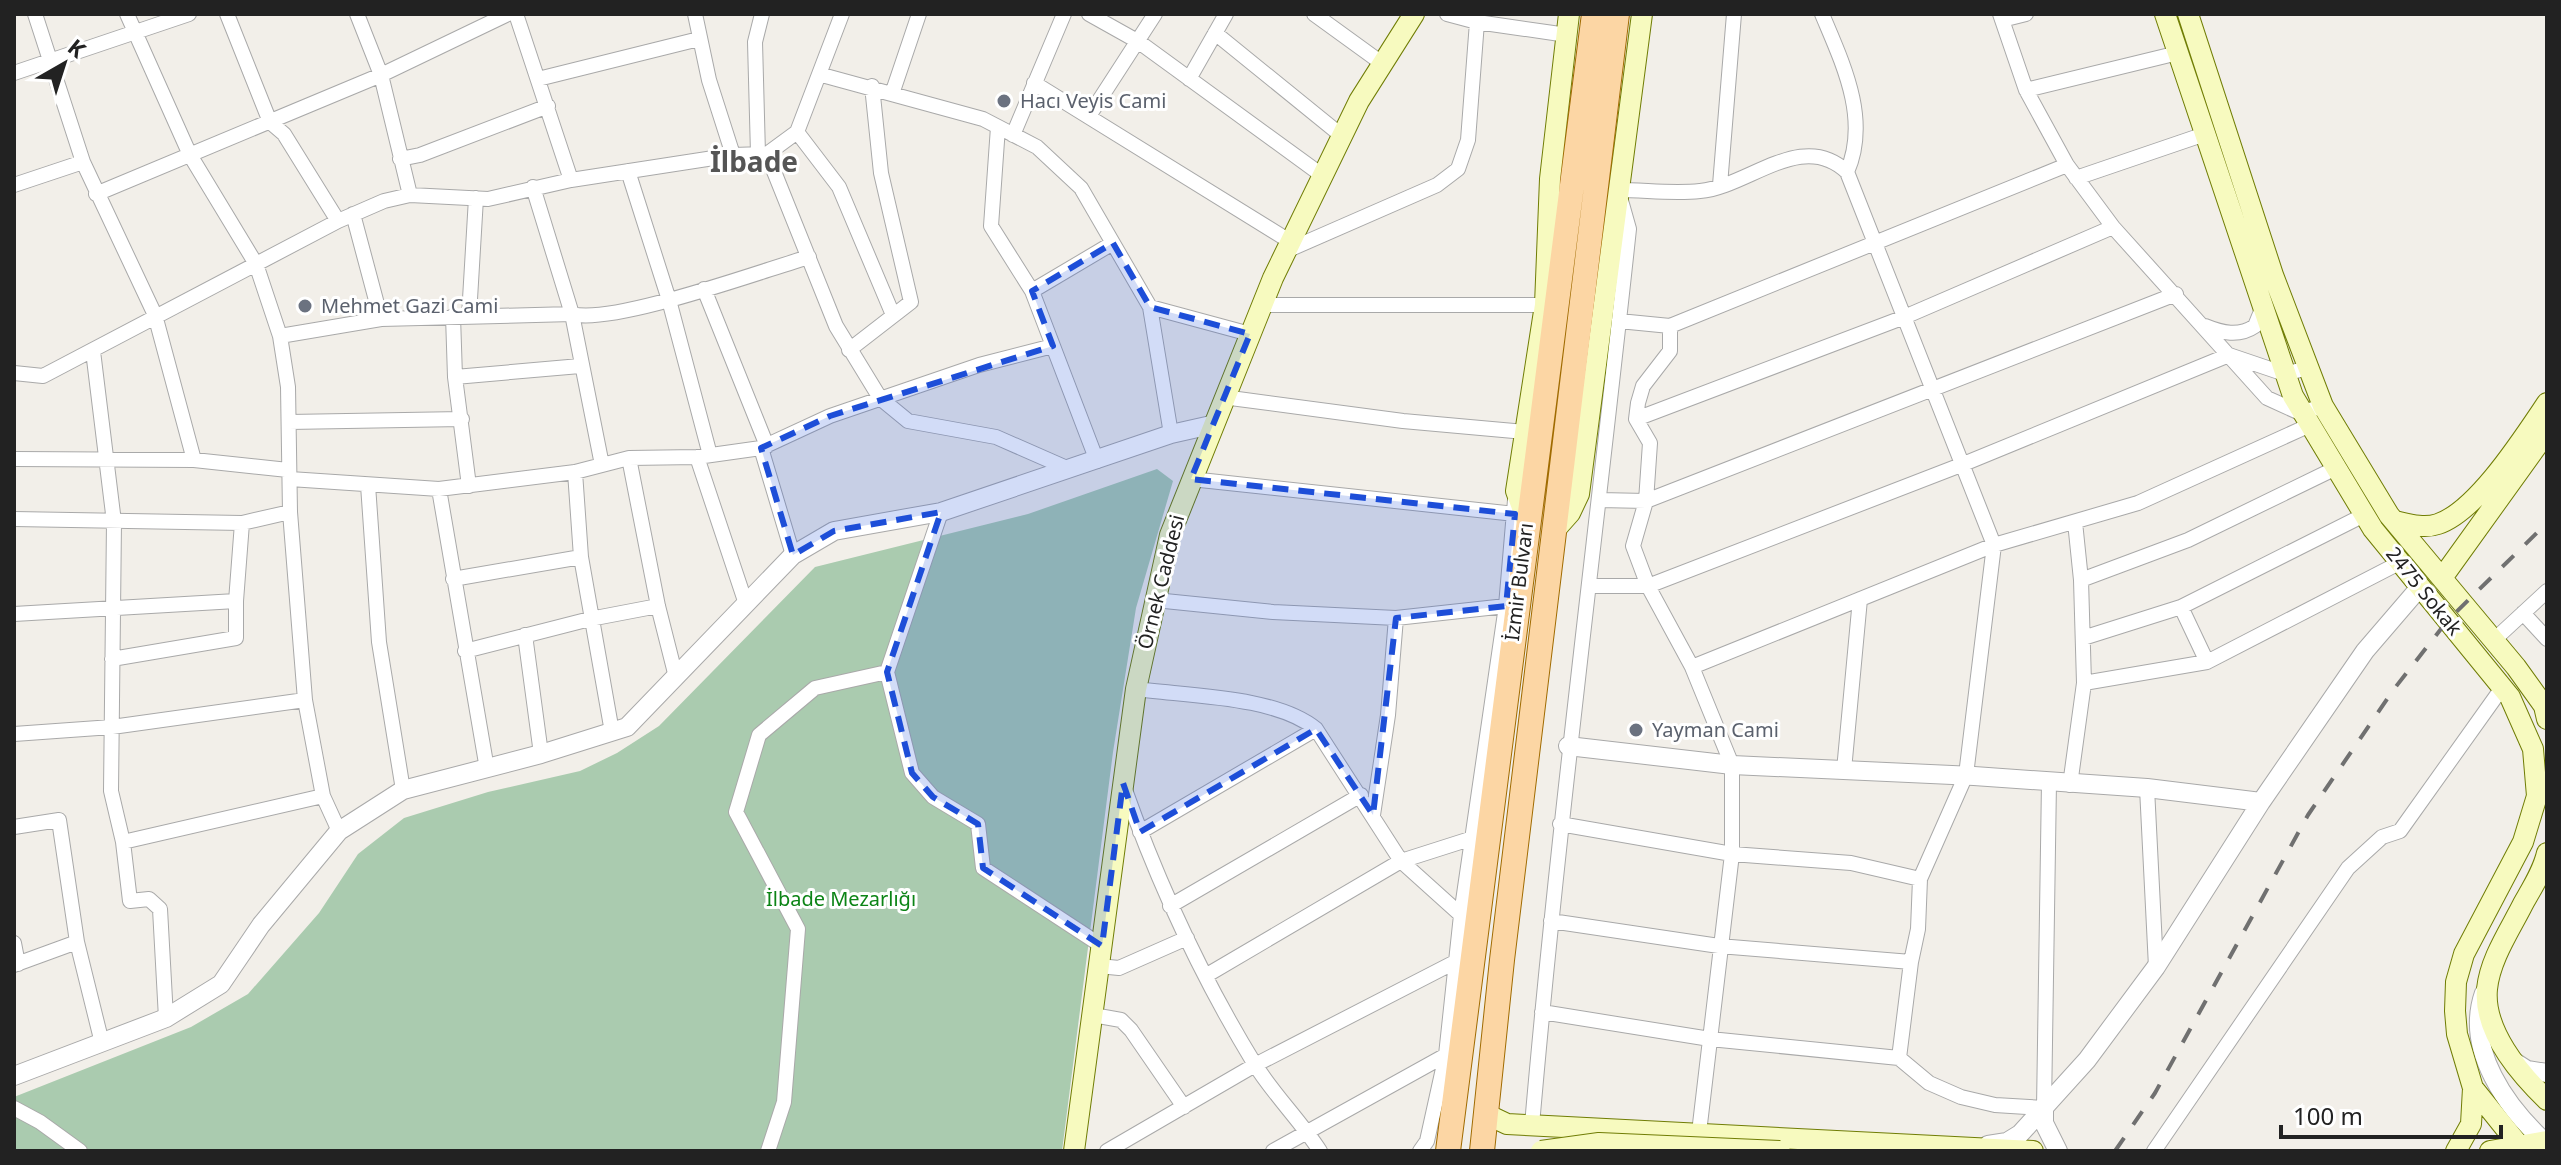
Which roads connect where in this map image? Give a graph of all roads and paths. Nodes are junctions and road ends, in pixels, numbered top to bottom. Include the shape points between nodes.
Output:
1 (35, 14) edge
2 (127, 14) edge
3 (189, 14) edge
4 (227, 14) edge
5 (357, 14) edge
6 (508, 14) edge
7 (516, 14) edge
8 (695, 14) edge
9 (762, 14) edge
10 (842, 14) edge
11 (919, 14) edge
12 (1064, 14) edge
13 (1089, 14) edge
14 (1155, 14) edge
15 (1226, 14) edge
16 (1414, 14) edge
17 (1447, 14) edge
18 (1594, 14) edge
19 (1617, 14) edge
20 (1642, 14) edge
21 (1734, 14) edge
22 (1822, 14) edge
23 (2026, 14) edge
24 (2165, 14) edge
25 (2188, 14) edge
26 (1320, 16) edge
27 (2001, 17) edge
28 (1477, 22) junction
29 (1568, 24) edge
30 (134, 31) junction
31 (1215, 33) junction
32 (699, 39) junction
33 (1139, 42) junction
34 (2178, 53) junction
35 (49, 61) junction
36 (1383, 64) junction
37 (14, 73) edge
38 (381, 75) junction
39 (822, 75) junction
40 (538, 79) junction
41 (1189, 79) junction
42 (1034, 83) junction
43 (872, 86) junction
44 (2026, 90) junction
45 (893, 91) junction
46 (548, 106) junction
47 (1089, 116) junction
48 (270, 122) junction
49 (998, 127) junction
50 (797, 132) junction
51 (2205, 134) junction
52 (1013, 135) junction
53 (1342, 136) junction
54 (763, 154) junction
55 (190, 155) junction
56 (733, 155) junction
57 (400, 159) junction
58 (83, 162) junction
59 (2067, 165) junction
60 (628, 171) junction
61 (1847, 172) junction
62 (1323, 176) junction
63 (2076, 178) junction
64 (571, 180) junction
65 (14, 185) edge
66 (1720, 185) junction
67 (533, 187) junction
68 (1618, 190) junction
69 (96, 194) junction
70 (410, 195) junction
71 (476, 198) junction
72 (353, 214) junction
73 (338, 221) junction
74 (2113, 227) junction
75 (1872, 242) junction
76 (1113, 243) junction
77 (1288, 247) junction
78 (809, 257) junction
79 (256, 264) junction
80 (704, 289) junction
81 (1032, 291) junction
82 (2176, 294) junction
83 (669, 300) junction
84 (1262, 305) junction
85 (1545, 305) junction
86 (1150, 307) junction
87 (2262, 309) junction
88 (572, 314) junction
89 (155, 315) junction
90 (893, 315) junction
91 (453, 316) junction
92 (469, 316) junction
93 (1902, 318) junction
94 (381, 319) junction
95 (1619, 321) junction
96 (2203, 325) junction
97 (1670, 326) junction
98 (1250, 334) junction
99 (280, 336) junction
100 (1053, 346) junction
101 (849, 350) junction
102 (93, 351) junction
103 (2229, 355) junction
104 (580, 366) junction
105 (2307, 368) junction
106 (14, 373) edge
107 (2285, 374) junction
108 (455, 377) junction
109 (1931, 391) junction
110 (1223, 397) junction
111 (880, 398) junction
112 (2547, 403) edge
113 (2323, 406) junction
114 (462, 419) junction
115 (1636, 419) junction
116 (2306, 419) junction
117 (289, 422) junction
118 (1211, 425) junction
119 (1525, 432) junction
120 (2547, 432) edge
121 (1171, 434) junction
122 (764, 447) junction
123 (704, 456) junction
124 (629, 458) junction
125 (14, 459) edge
126 (105, 459) junction
127 (194, 460) junction
128 (1097, 461) junction
129 (602, 465) junction
130 (1961, 465) junction
131 (2336, 468) junction
132 (1069, 469) junction
133 (575, 472) junction
134 (289, 474) junction
135 (1191, 479) junction
136 (368, 485) junction
137 (469, 486) junction
138 (439, 489) junction
139 (1600, 500) junction
140 (1646, 501) junction
141 (290, 512) junction
142 (941, 512) junction
143 (2364, 515) junction
144 (1521, 518) junction
145 (14, 519) edge
146 (2395, 521) junction
147 (114, 522) junction
148 (2075, 522) junction
149 (242, 523) junction
150 (1554, 531) junction
151 (1994, 545) junction
152 (793, 555) junction
153 (581, 557) junction
154 (2401, 562) junction
155 (2442, 578) junction
156 (453, 579) junction
157 (2081, 580) junction
158 (1589, 586) junction
159 (1648, 586) junction
160 (2420, 587) junction
161 (2547, 591) edge
162 (1860, 599) junction
163 (1155, 600) junction
164 (236, 601) junction
165 (746, 604) junction
166 (658, 606) junction
167 (1506, 606) junction
168 (2181, 607) junction
169 (112, 610) junction
170 (2523, 613) junction
171 (14, 614) edge
172 (1396, 618) junction
173 (590, 619) junction
174 (525, 635) junction
175 (2083, 638) junction
176 (2547, 639) edge
177 (2494, 640) junction
178 (465, 651) junction
179 (112, 659) junction
180 (2207, 662) junction
181 (1692, 667) junction
182 (887, 672) junction
183 (676, 677) junction
184 (2084, 683) junction
185 (2502, 688) junction
186 (1136, 689) junction
187 (305, 700) junction
188 (2547, 719) edge
189 (112, 727) junction
190 (1316, 729) junction
191 (612, 732) junction
192 (14, 734) edge
193 (1568, 746) junction
194 (541, 754) junction
195 (1732, 765) junction
196 (487, 769) junction
197 (1844, 770) junction
198 (1966, 775) junction
199 (2049, 782) junction
200 (1123, 783) junction
201 (2070, 785) junction
202 (2147, 788) junction
203 (403, 790) junction
204 (1361, 795) junction
205 (323, 796) junction
206 (2261, 802) junction
207 (1373, 815) junction
208 (1560, 824) junction
209 (14, 827) edge
210 (339, 831) junction
211 (1140, 832) junction
212 (1473, 838) junction
213 (123, 842) junction
214 (2547, 853) edge
215 (1732, 854) junction
216 (1401, 861) junction
217 (1920, 879) junction
218 (1170, 906) junction
219 (1461, 915) junction
220 (1551, 921) junction
221 (1187, 938) junction
222 (77, 942) junction
223 (14, 943) edge
224 (1719, 946) junction
225 (1101, 956) junction
226 (1455, 962) junction
227 (1911, 962) junction
228 (16, 964) edge
229 (2156, 967) junction
230 (1207, 975) junction
231 (2487, 986) junction
232 (1542, 1012) junction
233 (1093, 1015) junction
234 (166, 1018) junction
235 (1710, 1039) junction
236 (102, 1043) junction
237 (1446, 1055) junction
238 (1899, 1058) junction
239 (2513, 1061) junction
240 (1255, 1065) junction
241 (2547, 1073) edge
242 (14, 1076) edge
243 (2473, 1088) junction
244 (2547, 1100) edge
245 (1184, 1107) junction
246 (14, 1108) edge
247 (2044, 1108) junction
248 (1486, 1114) junction
249 (1532, 1125) junction
250 (1309, 1134) junction
251 (1698, 1141) edge
252 (2539, 1142) edge
253 (1983, 1146) junction
254 (1448, 1149) edge
255 (80, 1151) edge
256 (768, 1151) edge
257 (1074, 1151) edge
258 (1107, 1151) edge
259 (1273, 1151) edge
260 (1320, 1151) edge
261 (1420, 1151) edge
262 (1482, 1151) edge
263 (1541, 1151) edge
264 (1780, 1151) edge
265 (2033, 1151) edge
266 (2058, 1151) edge
267 (2154, 1151) edge
268 (2456, 1151) edge
269 (2490, 1151) edge

1 - 35 street
2 - 30 street
3 - 30 street
4 - 48 street
5 - 38 street
6 - 38 street
7 - 40 street
8 - 32 street
9 - 54 street via 755,42
10 - 39 street
11 - 45 street
12 - 42 street
13 - 33 street
14 - 33 street
15 - 31 street
16 - 36 main road, Örnek Caddesi
17 - 28 street
18 - 144 main road, İzmir Bulvarı
19 - 150 main road, İzmir Bulvarı
20 - 68 main road
21 - 66 street
22 - 61 street via 1857,111 1855,153
23 - 27 street
24 - 34 main road, 2475 Sokak
25 - 105 main road, 2475 Sokak
26 - 36 street
27 - 44 street
28 - 29 street
28 - 77 street via 1468,140 1458,169 1437,185
29 - 85 main road via 1550,179
30 - 35 street
30 - 55 street
31 - 41 street
31 - 53 street
32 - 40 street
32 - 56 street
33 - 41 street
33 - 47 street
34 - 44 street
34 - 51 main road, 2475 Sokak
35 - 37 street
35 - 58 street
36 - 53 main road, Örnek Caddesi
38 - 48 street
38 - 57 street
39 - 43 street
39 - 50 street
40 - 46 street
41 - 62 street
42 - 47 street
42 - 52 street
43 - 45 street
43 - 90 street via 881,173 911,302
44 - 59 street
45 - 49 street
46 - 57 street
46 - 64 street
47 - 77 street
48 - 55 street
48 - 73 street via 284,134
49 - 52 street
49 - 81 street via 991,226
50 - 54 street
50 - 90 street via 839,187
51 - 63 street
51 - 87 main road, 2475 Sokak
52 - 76 street via 1037,147 1081,188
53 - 62 main road, Örnek Caddesi
54 - 56 street
54 - 78 street
55 - 69 street
55 - 79 street
56 - 60 street
57 - 70 street
58 - 65 street
58 - 69 street
59 - 63 street
59 - 75 street
60 - 64 street
60 - 83 street
61 - 66 street via 1820,156 1799,156
61 - 75 street
62 - 77 main road, Örnek Caddesi
63 - 74 street
64 - 67 street
66 - 68 street via 1703,191
67 - 71 street
67 - 88 street
68 - 95 street via 1629,229
68 - 150 main road via 1579,494
69 - 89 street
70 - 71 street
70 - 72 street
71 - 92 street
72 - 73 street
72 - 94 street
73 - 79 street
74 - 82 street
74 - 93 street
75 - 93 street
75 - 97 street
76 - 81 street
76 - 86 street
77 - 84 main road, Örnek Caddesi
78 - 80 street
78 - 101 street
79 - 89 street
79 - 99 street
80 - 83 street
80 - 122 street
81 - 100 street
82 - 96 street
82 - 109 street
83 - 88 street via 586,318
83 - 123 street
84 - 85 street
84 - 98 main road, Örnek Caddesi
85 - 119 main road
86 - 98 street
86 - 121 street
87 - 96 street via 2255,326 2243,332
87 - 107 main road, 2475 Sokak
88 - 92 street
88 - 104 street
89 - 102 street
89 - 127 street
90 - 101 street
91 - 92 street
91 - 94 street
91 - 108 street
93 - 109 street
93 - 115 street
94 - 99 street
95 - 97 street
95 - 139 street
96 - 103 street
97 - 115 street via 1670,351 1643,386
98 - 110 main road, Örnek Caddesi
99 - 117 street
100 - 111 street
100 - 128 street
101 - 111 street
102 - 106 street via 43,376
102 - 126 street
103 - 107 street
103 - 116 street via 2267,398
103 - 130 street
104 - 108 street
104 - 129 street
105 - 107 street
105 - 113 main road, 2475 Sokak
107 - 116 main road, 2475 Sokak
108 - 114 street
109 - 130 street
109 - 140 street
110 - 118 main road, Örnek Caddesi
110 - 119 street
111 - 122 street
111 - 132 street via 908,421 996,437
112 - 146 main road via 2509,459 2454,515 2437,525
113 - 116 street
113 - 146 main road, 2475 Sokak
114 - 117 street
114 - 137 street
115 - 140 street via 1650,443
116 - 131 main road, 2475 Sokak
116 - 148 street via 2138,503
117 - 134 street
118 - 121 street
118 - 135 main road, Örnek Caddesi
119 - 144 main road via 1516,491
120 - 155 main road
121 - 128 street
122 - 123 street
122 - 152 street
123 - 124 street
123 - 165 street
124 - 129 street
124 - 166 street
125 - 126 street
126 - 127 street
126 - 147 street
127 - 134 street
128 - 132 street
129 - 133 street
130 - 151 street
130 - 159 street
131 - 143 main road, 2475 Sokak
131 - 157 street via 2188,540
132 - 142 street
133 - 137 street
133 - 153 street
134 - 136 street
134 - 141 street
135 - 144 street
135 - 163 main road, Örnek Caddesi via 1170,535
136 - 138 street
136 - 203 street via 379,642
137 - 138 street
138 - 156 street
139 - 140 street
139 - 158 street
140 - 159 street via 1633,546
141 - 149 street
141 - 187 street
142 - 152 street via 834,531
142 - 182 street
143 - 154 main road, 2475 Sokak
143 - 168 street
144 - 167 street
144 - 254 main road, İzmir Bulvarı
145 - 147 street
146 - 155 main road, 2475 Sokak
147 - 149 street
147 - 169 street
148 - 151 street
148 - 157 street
149 - 164 street
150 - 248 main road, İzmir Bulvarı
151 - 162 street
151 - 198 street
152 - 165 street
153 - 156 street
153 - 173 street
154 - 160 main road, 2475 Sokak
154 - 180 street
155 - 177 main road, 2475 Sokak
156 - 178 street
157 - 175 street
158 - 159 street
158 - 193 street
159 - 181 street
160 - 185 main road, 2475 Sokak
160 - 206 street via 2365,651
161 - 170 street
162 - 181 street
162 - 197 street
163 - 172 street
163 - 186 main road, Örnek Caddesi
164 - 169 street
164 - 179 street via 236,638
165 - 183 street
166 - 173 street
166 - 183 street
167 - 172 street
167 - 212 street
168 - 175 street
168 - 180 street
169 - 171 street
169 - 179 street
170 - 176 street
170 - 177 street
172 - 207 street
173 - 174 street
173 - 191 street
174 - 178 street
174 - 194 street
175 - 184 street
177 - 188 main road, 2475 Sokak via 2544,706
178 - 196 street
179 - 189 street
180 - 184 street
181 - 195 street
182 - 225 street via 912,773 933,797 978,824 983,868
182 - 256 street via 815,688 759,735 736,812 798,929 784,1102
183 - 191 street via 627,727
184 - 201 street
185 - 243 main road, 2475 Sokak via 2533,749 2537,796 2523,842 2477,927 2456,982 2457,1034
185 - 267 street via 2400,831 2382,837 2348,868
186 - 190 street via 1282,709
186 - 200 main road, Örnek Caddesi
187 - 189 street
187 - 205 street
189 - 192 street
189 - 213 street via 111,791
190 - 204 street
190 - 211 street
191 - 194 street
193 - 195 street
193 - 208 street
194 - 196 street
195 - 197 street
195 - 215 street
196 - 203 street
197 - 198 street
198 - 199 street
198 - 217 street
199 - 201 street
199 - 247 street
200 - 211 street
200 - 225 main road, Örnek Caddesi
201 - 202 street
202 - 206 street
202 - 229 street
203 - 210 street
204 - 207 street
204 - 218 street
205 - 210 street
205 - 213 street
206 - 229 street
207 - 216 street
208 - 215 street
208 - 220 street
209 - 222 street via 59,820
210 - 234 street via 261,925 221,984
211 - 218 street
212 - 216 street
212 - 219 street
213 - 234 street via 130,901 149,899 160,909
214 - 231 main road
215 - 217 street via 1851,863
215 - 224 street
216 - 219 street
216 - 230 street
217 - 227 street
218 - 221 street
219 - 226 street
220 - 224 street
220 - 232 street
221 - 225 street via 1119,968
221 - 230 street
222 - 228 street
222 - 236 street
223 - 228 street
224 - 227 street
224 - 235 street
225 - 233 main road, Örnek Caddesi
226 - 237 street
226 - 240 street
227 - 238 street
229 - 247 street
230 - 240 street
231 - 239 main road via 2491,1019
231 - 252 street via 2479,1014 2482,1051 2511,1107
232 - 235 street
232 - 249 street
233 - 245 street via 1121,1020 1131,1030
233 - 257 main road, Örnek Caddesi
234 - 236 street
235 - 238 street
235 - 251 street
236 - 242 street
237 - 250 street
237 - 261 street via 1427,1141
238 - 247 street via 1929,1083 1961,1097
239 - 241 street
239 - 244 main road
240 - 245 street
240 - 250 street
243 - 252 main road, 2475 Sokak
243 - 268 main road via 2471,1124
245 - 258 street
246 - 255 street
247 - 253 street via 2016,1137
247 - 266 street via 2044,1123
248 - 249 main road via 1500,1123
248 - 262 main road, İzmir Bulvarı
249 - 251 main road
250 - 259 street
250 - 260 street
251 - 253 main road
252 - 269 main road
253 - 265 main road
263 - 264 main road, bridge via 1599,1143

